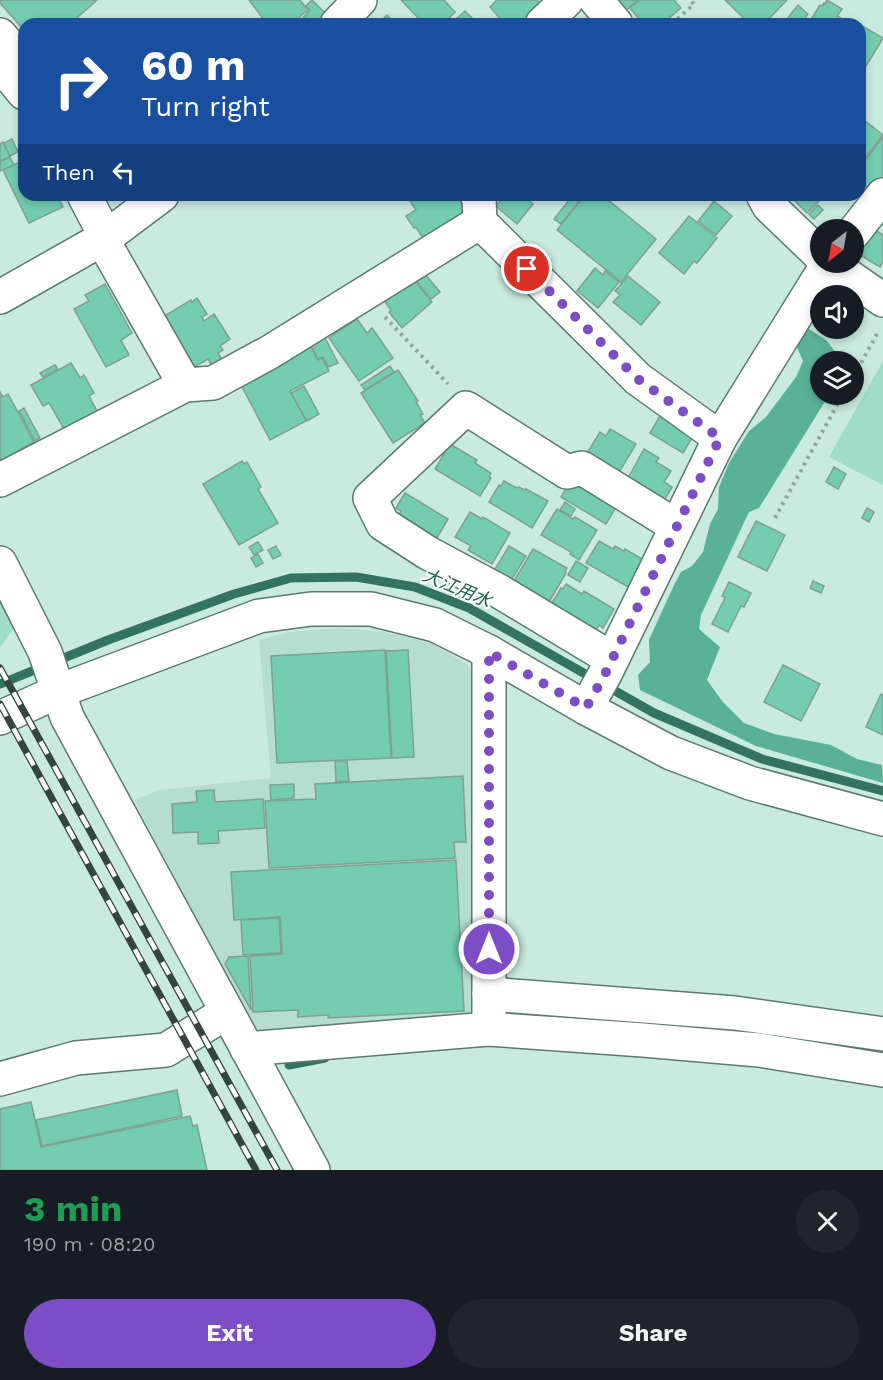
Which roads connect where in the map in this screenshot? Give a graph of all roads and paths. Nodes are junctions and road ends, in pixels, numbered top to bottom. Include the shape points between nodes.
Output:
1 (360, 0) edge
2 (567, 0) edge
3 (596, 0) edge
4 (690, 0) edge
5 (343, 18) edge
6 (548, 18) edge
7 (611, 18) edge
8 (679, 18) edge
9 (0, 35) edge
10 (18, 57) edge
11 (0, 64) edge
12 (18, 86) edge
13 (883, 195) edge
14 (88, 201) edge
15 (109, 201) edge
16 (154, 201) edge
17 (766, 201) edge
18 (478, 208) edge
19 (864, 219) edge
20 (111, 233) junction
21 (810, 245) edge
22 (823, 273) edge
23 (844, 273) edge
24 (364, 294) junction
25 (0, 297) edge
26 (883, 300) edge
27 (883, 323) edge
28 (864, 358) edge
29 (185, 386) junction
30 (837, 405) edge
31 (466, 408) junction
32 (720, 438) junction
33 (0, 480) edge
34 (775, 518) dead end
35 (676, 526) junction
36 (0, 563) edge
37 (489, 652) junction
38 (53, 674) junction
39 (598, 685) junction
40 (0, 718) edge
41 (883, 819) edge
42 (489, 994) junction
43 (227, 1012) junction
44 (488, 1029) junction
45 (883, 1034) edge
46 (247, 1049) junction
47 (883, 1070) edge
48 (0, 1079) edge
49 (313, 1170) edge

1 - 5 street
2 - 6 street
3 - 7 street
4 - 8 path via 694,4
9 - 10 street
11 - 12 street
13 - 19 street
14 - 20 street
15 - 20 street
16 - 20 street
17 - 21 street
18 - 24 street
18 - 32 street via 638,379
20 - 25 street
20 - 29 street
22 - 32 street
23 - 26 street
24 - 29 street via 213,383
24 - 31 path via 464,400
27 - 28 path
29 - 33 street
30 - 34 path
31 - 35 street via 567,472 582,468
31 - 39 street via 370,498 383,524 499,591
32 - 35 street
35 - 39 street
36 - 38 street
37 - 38 street via 435,625 371,609 311,609 259,616
37 - 39 street
37 - 42 street
38 - 40 street
38 - 43 street via 67,717
39 - 41 street via 671,753 750,783
42 - 44 street
42 - 45 street via 735,1013
43 - 46 street
43 - 48 street via 166,1050 76,1058
44 - 46 street
44 - 47 street via 759,1050
46 - 49 street

